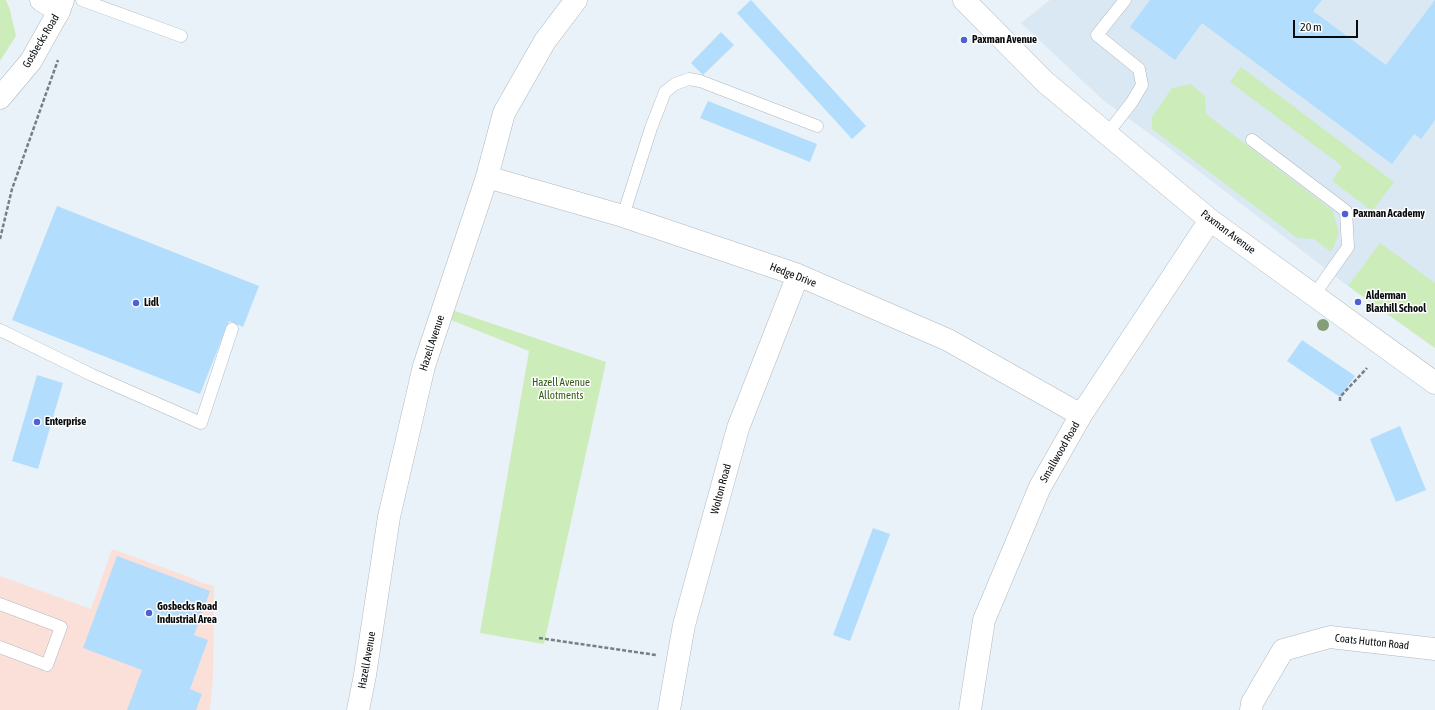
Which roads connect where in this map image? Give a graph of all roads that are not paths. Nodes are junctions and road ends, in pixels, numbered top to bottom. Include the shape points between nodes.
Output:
1 (82, 0) edge
2 (576, 0) edge
3 (964, 0) edge
4 (1125, 0) edge
5 (54, 4) edge
6 (181, 36) dead end
7 (0, 98) edge
8 (817, 126) dead end
9 (1107, 134) junction
10 (1252, 140) dead end
11 (487, 177) junction
12 (623, 216) junction
13 (1210, 220) junction
14 (798, 276) junction
15 (1314, 295) junction
16 (232, 329) dead end
17 (0, 330) edge
18 (1435, 383) edge
19 (1081, 416) junction
20 (0, 604) edge
21 (0, 647) edge
22 (1435, 648) edge
23 (358, 710) edge
24 (670, 710) edge
25 (970, 710) edge
26 (1251, 710) edge

1 - 6 lane
2 - 11 street, Hazell Avenue via 545,41 504,114
3 - 9 street, Paxman Avenue via 1045,82
4 - 9 lane via 1097,35 1139,70 1142,85
5 - 7 street, Gosbecks Road via 31,62
8 - 12 lane via 700,80 689,79 675,84 665,92
9 - 13 street, Paxman Avenue
10 - 15 lane via 1346,211 1348,247
11 - 12 street, Hedge Drive
11 - 23 street, Hazell Avenue via 424,366 389,517
12 - 14 street, Hedge Drive
13 - 15 street, Paxman Avenue
13 - 19 street, Smallwood Road
14 - 19 street, Hedge Drive via 948,340
14 - 24 street, Wolton Road via 738,428 684,625
15 - 18 street, Paxman Avenue
16 - 17 lane via 201,423 92,375
19 - 25 street, Smallwood Road via 1040,487 984,620
20 - 21 lane via 61,627 47,664
22 - 26 street, Coats Hutton Road via 1330,638 1283,650 1252,703

